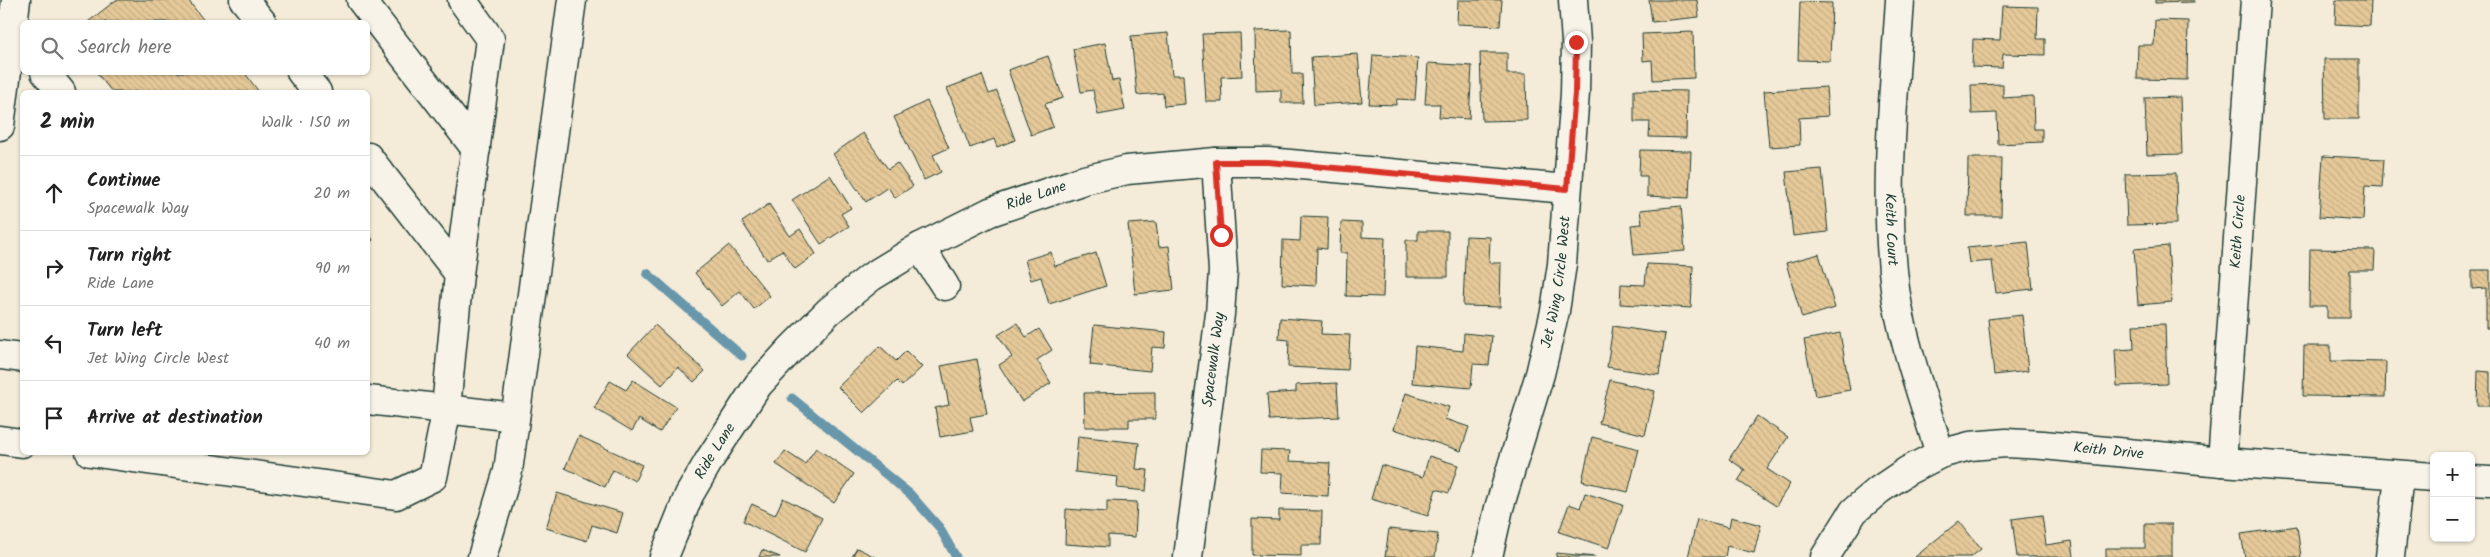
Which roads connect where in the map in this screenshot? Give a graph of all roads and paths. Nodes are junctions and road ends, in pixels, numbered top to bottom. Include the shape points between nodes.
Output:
1 (16, 0) edge
2 (244, 0) edge
3 (361, 0) edge
4 (462, 0) edge
5 (550, 0) edge
6 (1572, 0) edge
7 (1900, 0) edge
8 (2255, 0) edge
9 (570, 12) edge
10 (260, 20) edge
11 (17, 38) edge
12 (47, 75) edge
13 (303, 75) edge
14 (59, 90) edge
15 (315, 90) edge
16 (0, 126) edge
17 (476, 149) junction
18 (370, 160) edge
19 (1216, 162) junction
20 (1567, 189) junction
21 (920, 247) junction
22 (459, 274) junction
23 (945, 286) dead end
24 (0, 355) edge
25 (20, 358) edge
26 (370, 400) edge
27 (446, 409) junction
28 (515, 417) junction
29 (0, 440) edge
30 (20, 443) edge
31 (1940, 454) junction
32 (111, 455) edge
33 (2222, 462) junction
34 (2399, 475) junction
35 (2430, 477) edge
36 (2475, 480) edge
37 (2490, 481) edge
38 (482, 557) edge
39 (664, 557) edge
40 (1188, 557) edge
41 (1488, 557) edge
42 (1825, 557) edge
43 (2390, 557) edge

1 - 11 street
2 - 10 street
3 - 17 street
4 - 17 street via 490,39
5 - 9 street
6 - 20 street, Jet Wing Circle West via 1576,42 1575,85
7 - 31 street, Keith Court via 1888,201 1891,250 1902,325
8 - 33 street, Keith Circle
9 - 28 street
11 - 16 street
12 - 14 street
13 - 15 street
17 - 22 street
18 - 22 street
19 - 20 street, Ride Lane via 1268,162
19 - 21 street, Ride Lane via 1127,170 1084,180 990,212
19 - 40 street, Spacewalk Way via 1222,271 1220,314
20 - 41 street, Jet Wing Circle West via 1556,311
21 - 23 street
21 - 39 street, Ride Lane via 870,277 829,311 758,385 690,496
22 - 27 street
24 - 25 street
26 - 27 street
27 - 28 street
27 - 32 street via 433,477 396,495
28 - 38 street via 508,471
29 - 30 street
31 - 33 street, Keith Drive via 1970,446 2006,443
31 - 42 street, Keith Drive via 1878,490 1854,511
33 - 34 street, Keith Drive
34 - 35 street, Keith Drive
34 - 43 street
36 - 37 street

